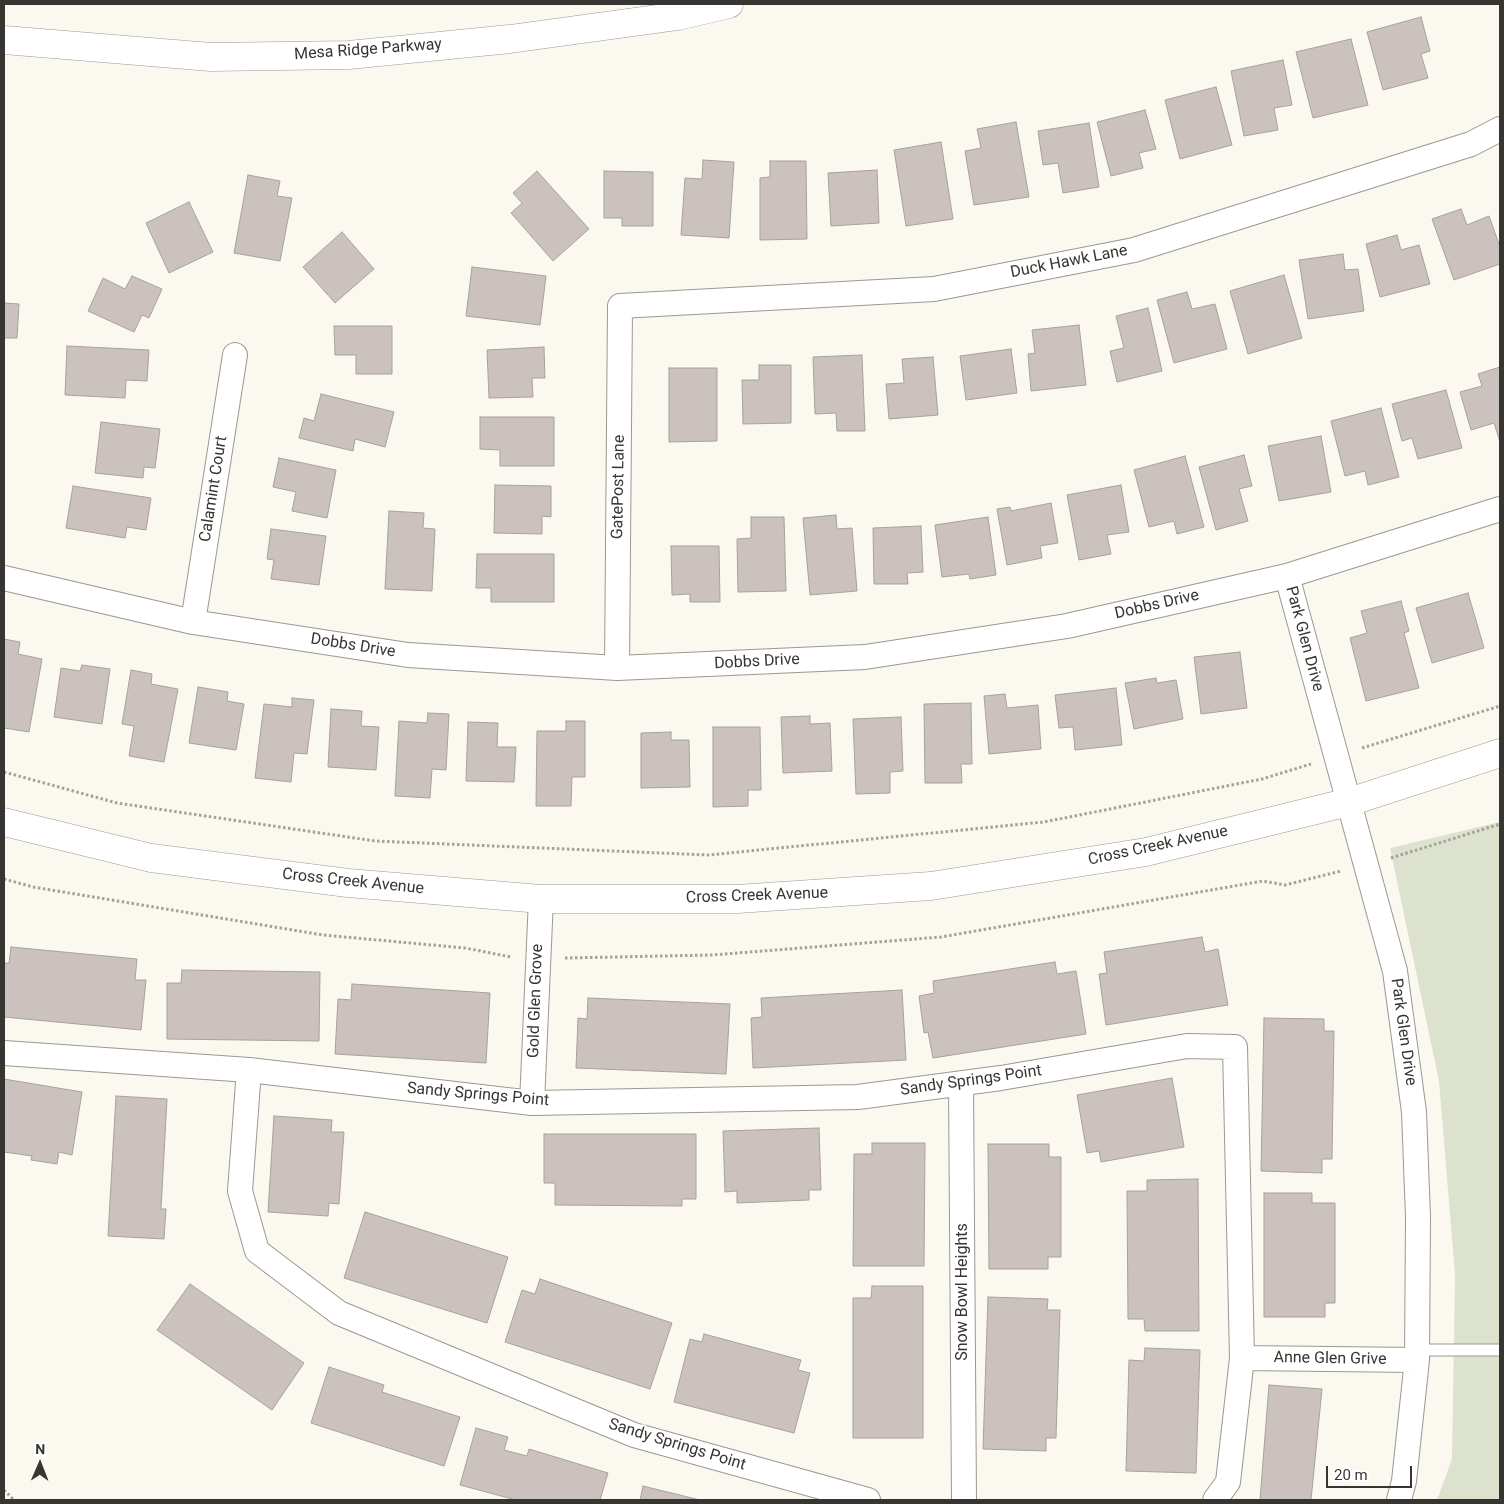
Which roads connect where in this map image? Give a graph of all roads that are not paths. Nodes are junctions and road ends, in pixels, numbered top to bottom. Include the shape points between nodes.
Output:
1 (729, 4) edge
2 (4, 40) edge
3 (1500, 129) edge
4 (620, 306) joint
5 (235, 355) dead end
6 (1500, 509) edge
7 (1287, 576) junction
8 (4, 578) edge
9 (193, 622) junction
10 (617, 668) junction
11 (1500, 753) edge
12 (1349, 802) junction
13 (4, 822) edge
14 (541, 899) junction
15 (4, 1053) edge
16 (249, 1070) junction
17 (961, 1084) junction
18 (532, 1103) junction
19 (1500, 1350) edge
20 (1418, 1355) junction
21 (1242, 1358) junction
22 (868, 1500) edge
23 (964, 1500) edge
24 (1215, 1500) edge
25 (1399, 1500) edge

1 - 2 main road, Mesa Ridge Parkway via 678,16 510,39 349,55 211,57
3 - 4 street, Duck Hawk Lane via 1471,144 1134,250 934,289
4 - 10 street, GatePost Lane
5 - 9 street, Calamint Court
6 - 7 street, Dobbs Drive
7 - 10 street, Dobbs Drive via 1067,626 865,656
7 - 12 street, Park Glen Drive
8 - 9 street, Dobbs Drive
9 - 10 street, Dobbs Drive via 408,655
11 - 12 main road, Cross Creek Avenue
12 - 14 main road, Cross Creek Avenue via 1146,852 931,886 737,899
12 - 20 street, Park Glen Drive via 1395,971 1414,1112
13 - 14 main road, Cross Creek Avenue via 151,858 348,883
14 - 18 street, Gold Glen Grove
15 - 16 street, Sandy Springs Point
16 - 18 street, Sandy Springs Point
16 - 22 street, Sandy Springs Point via 240,1191 257,1251 340,1313 634,1435
17 - 18 street, Sandy Springs Point via 858,1097
17 - 21 street, Sandy Springs Point via 1187,1046 1235,1047
17 - 23 street, Snow Bowl Heights
19 - 20 lane
20 - 21 street, Anne Glen Grive
20 - 25 street, Park Glen Drive
21 - 24 street, Sandy Springs Point via 1228,1482

